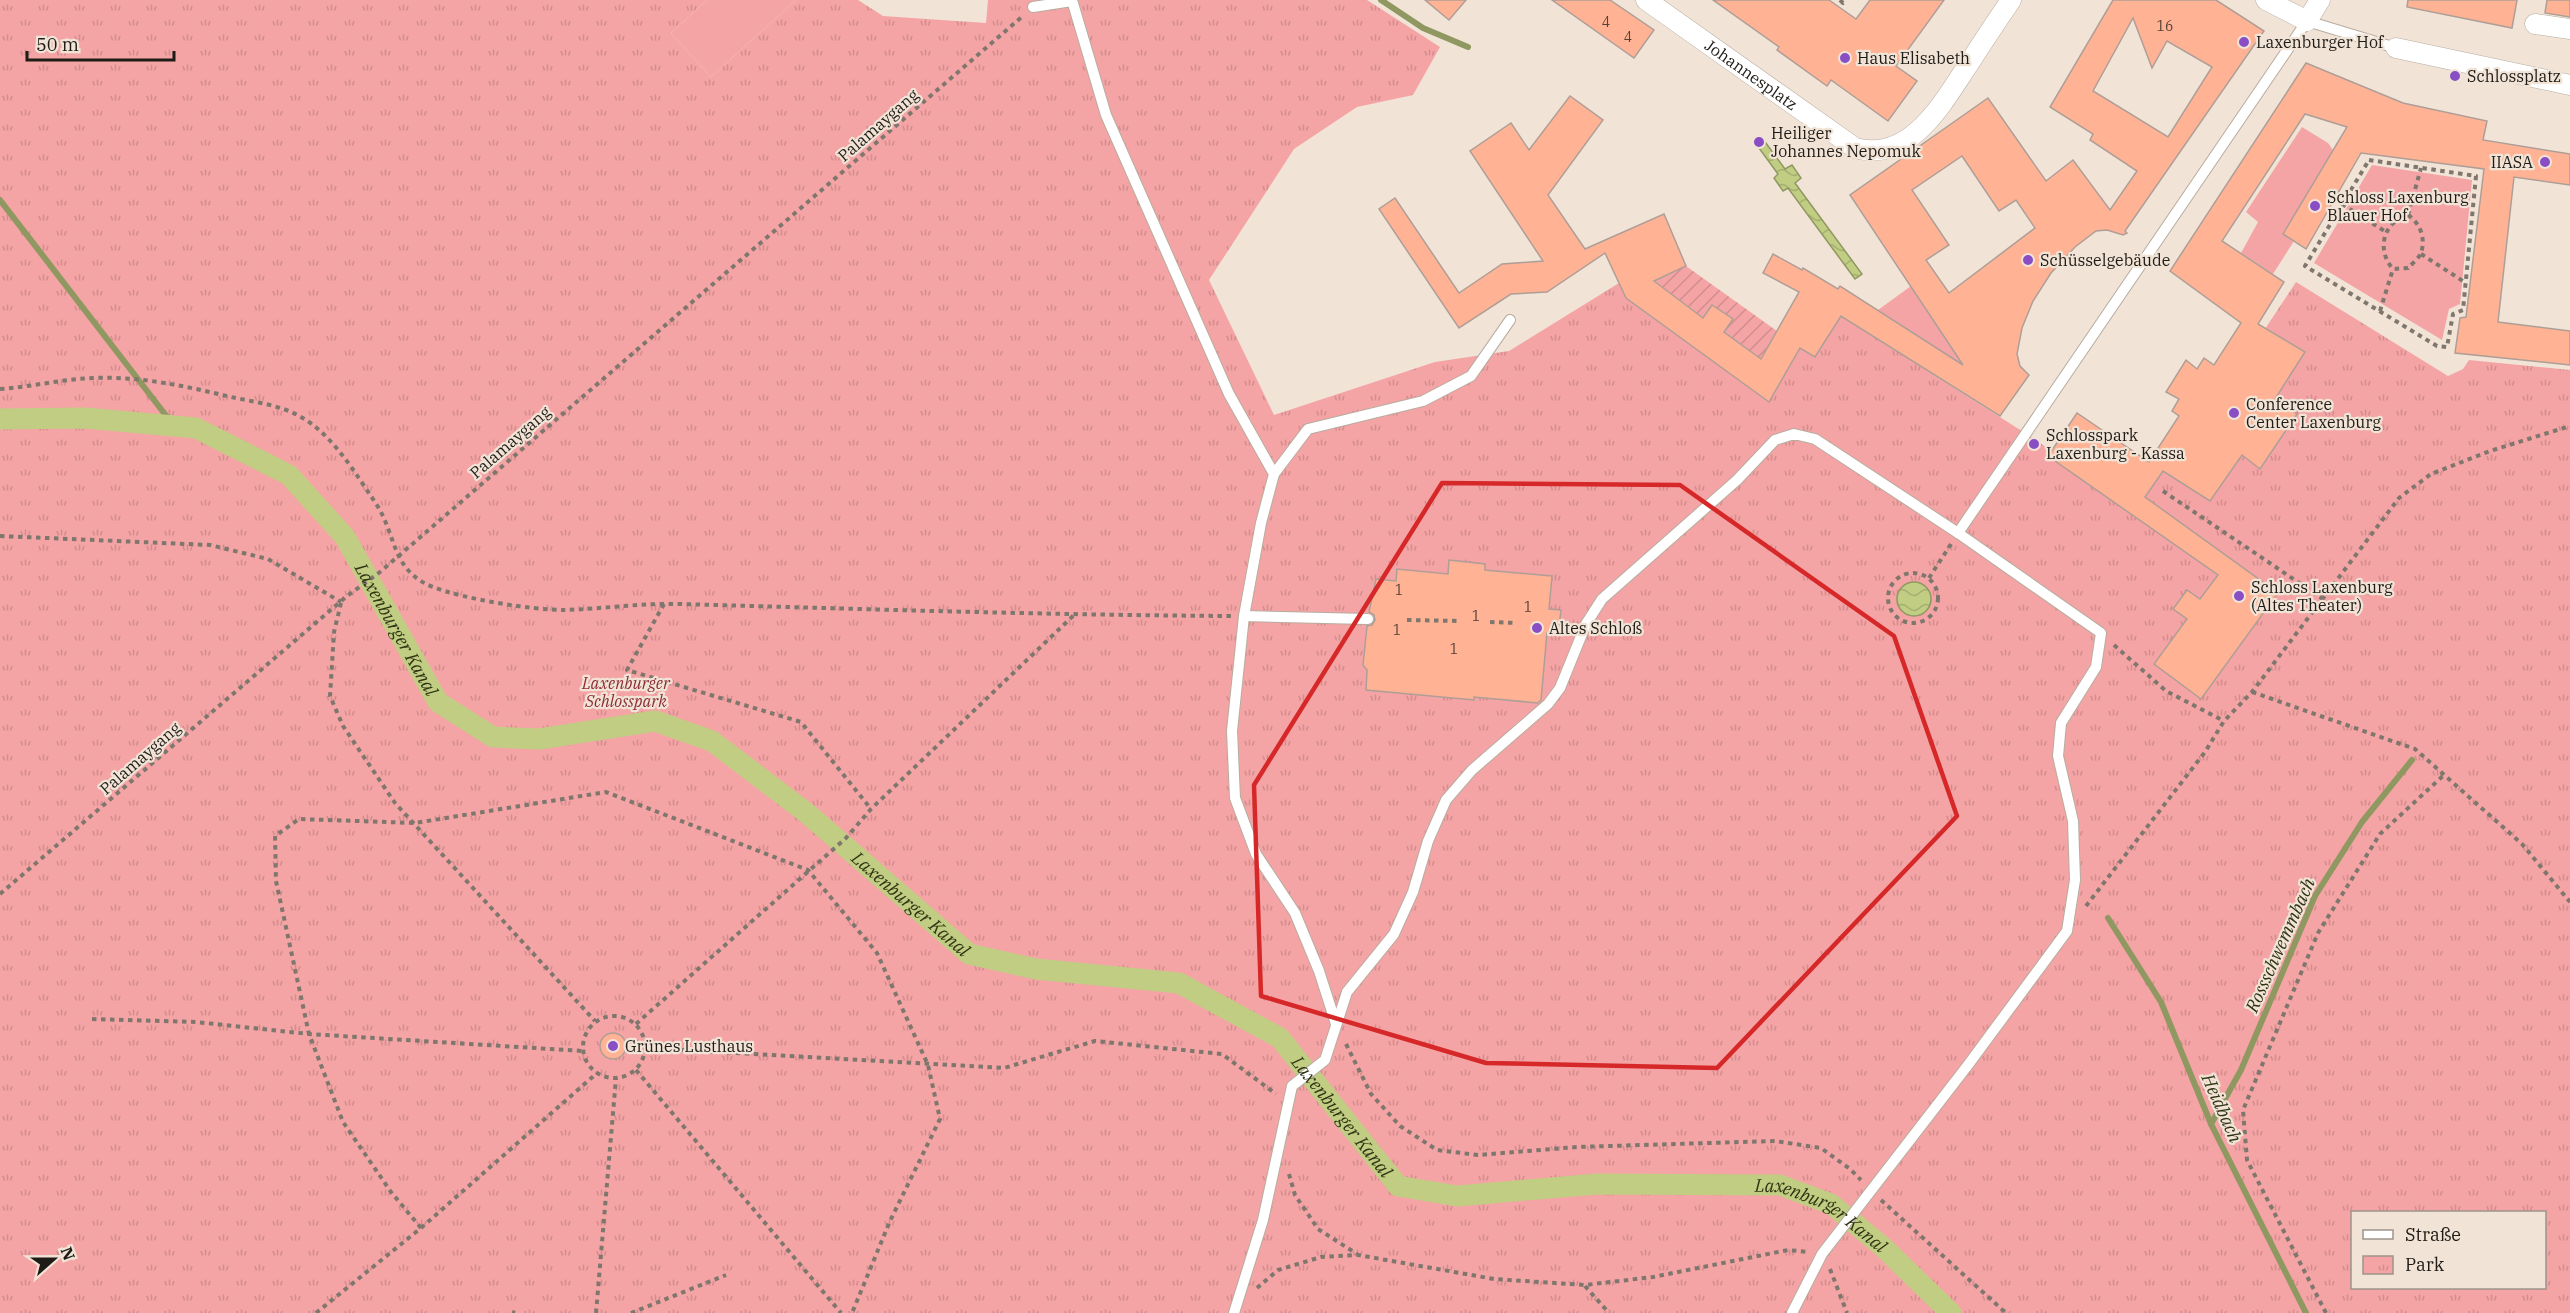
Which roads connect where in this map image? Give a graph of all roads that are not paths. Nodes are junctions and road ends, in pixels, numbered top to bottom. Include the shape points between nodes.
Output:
1 (1072, 0) edge
2 (1646, 0) edge
3 (2011, 0) edge
4 (2266, 0) edge
5 (2320, 0) edge
6 (1033, 7) road end
7 (2307, 21) junction
8 (2535, 24) dead end
9 (2570, 29) edge
10 (2396, 48) joint
11 (2570, 85) edge
12 (1510, 320) dead end
13 (1274, 474) junction
14 (1958, 533) junction
15 (1244, 616) junction
16 (1368, 619) dead end
17 (1336, 1024) junction
18 (1236, 1309) edge
19 (1792, 1313) edge

1 - 6 lane
1 - 13 lane via 1106,115 1229,394
2 - 3 street, Johannesplatz via 1840,138 1869,152 1884,151 1918,131 1935,114
4 - 7 street
5 - 7 street
7 - 10 lane
7 - 14 lane
8 - 9 street
10 - 11 street
12 - 13 lane via 1471,376 1424,401 1308,429
13 - 15 lane
14 - 17 lane via 1815,439 1794,434 1775,440 1737,480 1602,599 1586,624 1560,688 1548,704 1472,770 1446,800 1394,934 1347,992
14 - 19 lane via 2101,633 2096,666 2061,723 2058,756 2073,821 2075,880 2067,931 1842,1226 1822,1254
15 - 16 lane
15 - 17 lane via 1232,731 1235,798 1256,854 1295,913
17 - 18 lane via 1325,1060 1292,1086 1263,1220

